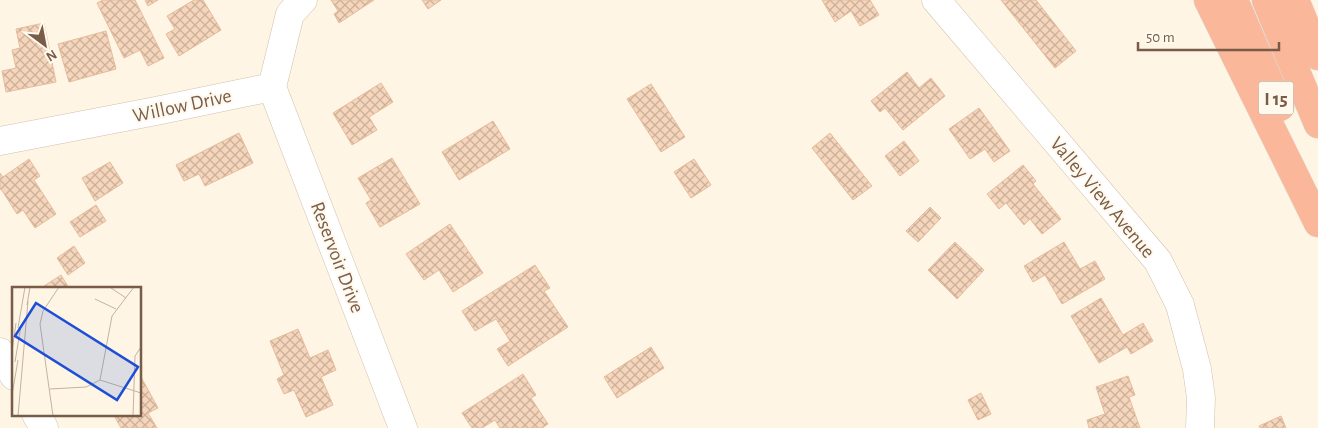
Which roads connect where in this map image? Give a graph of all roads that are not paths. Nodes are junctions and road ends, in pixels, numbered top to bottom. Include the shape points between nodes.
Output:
1 (303, 0) edge
2 (936, 0) edge
3 (1208, 0) edge
4 (1234, 0) edge
5 (1266, 0) edge
6 (1295, 0) edge
7 (1318, 56) edge
8 (272, 86) junction
9 (1318, 124) edge
10 (0, 141) edge
11 (1318, 196) edge
12 (1318, 223) edge
13 (0, 352) edge
14 (12, 373) edge
15 (37, 416) edge
16 (44, 428) edge
17 (403, 428) edge
18 (1200, 428) edge

1 - 8 street via 290,14
2 - 18 street, Valley View Avenue via 1158,261 1180,304 1197,370 1201,398
3 - 12 highway
4 - 11 highway, I 15
5 - 9 highway
6 - 7 highway
8 - 10 street, Willow Drive
8 - 17 street, Reservoir Drive
13 - 14 street
15 - 16 street

